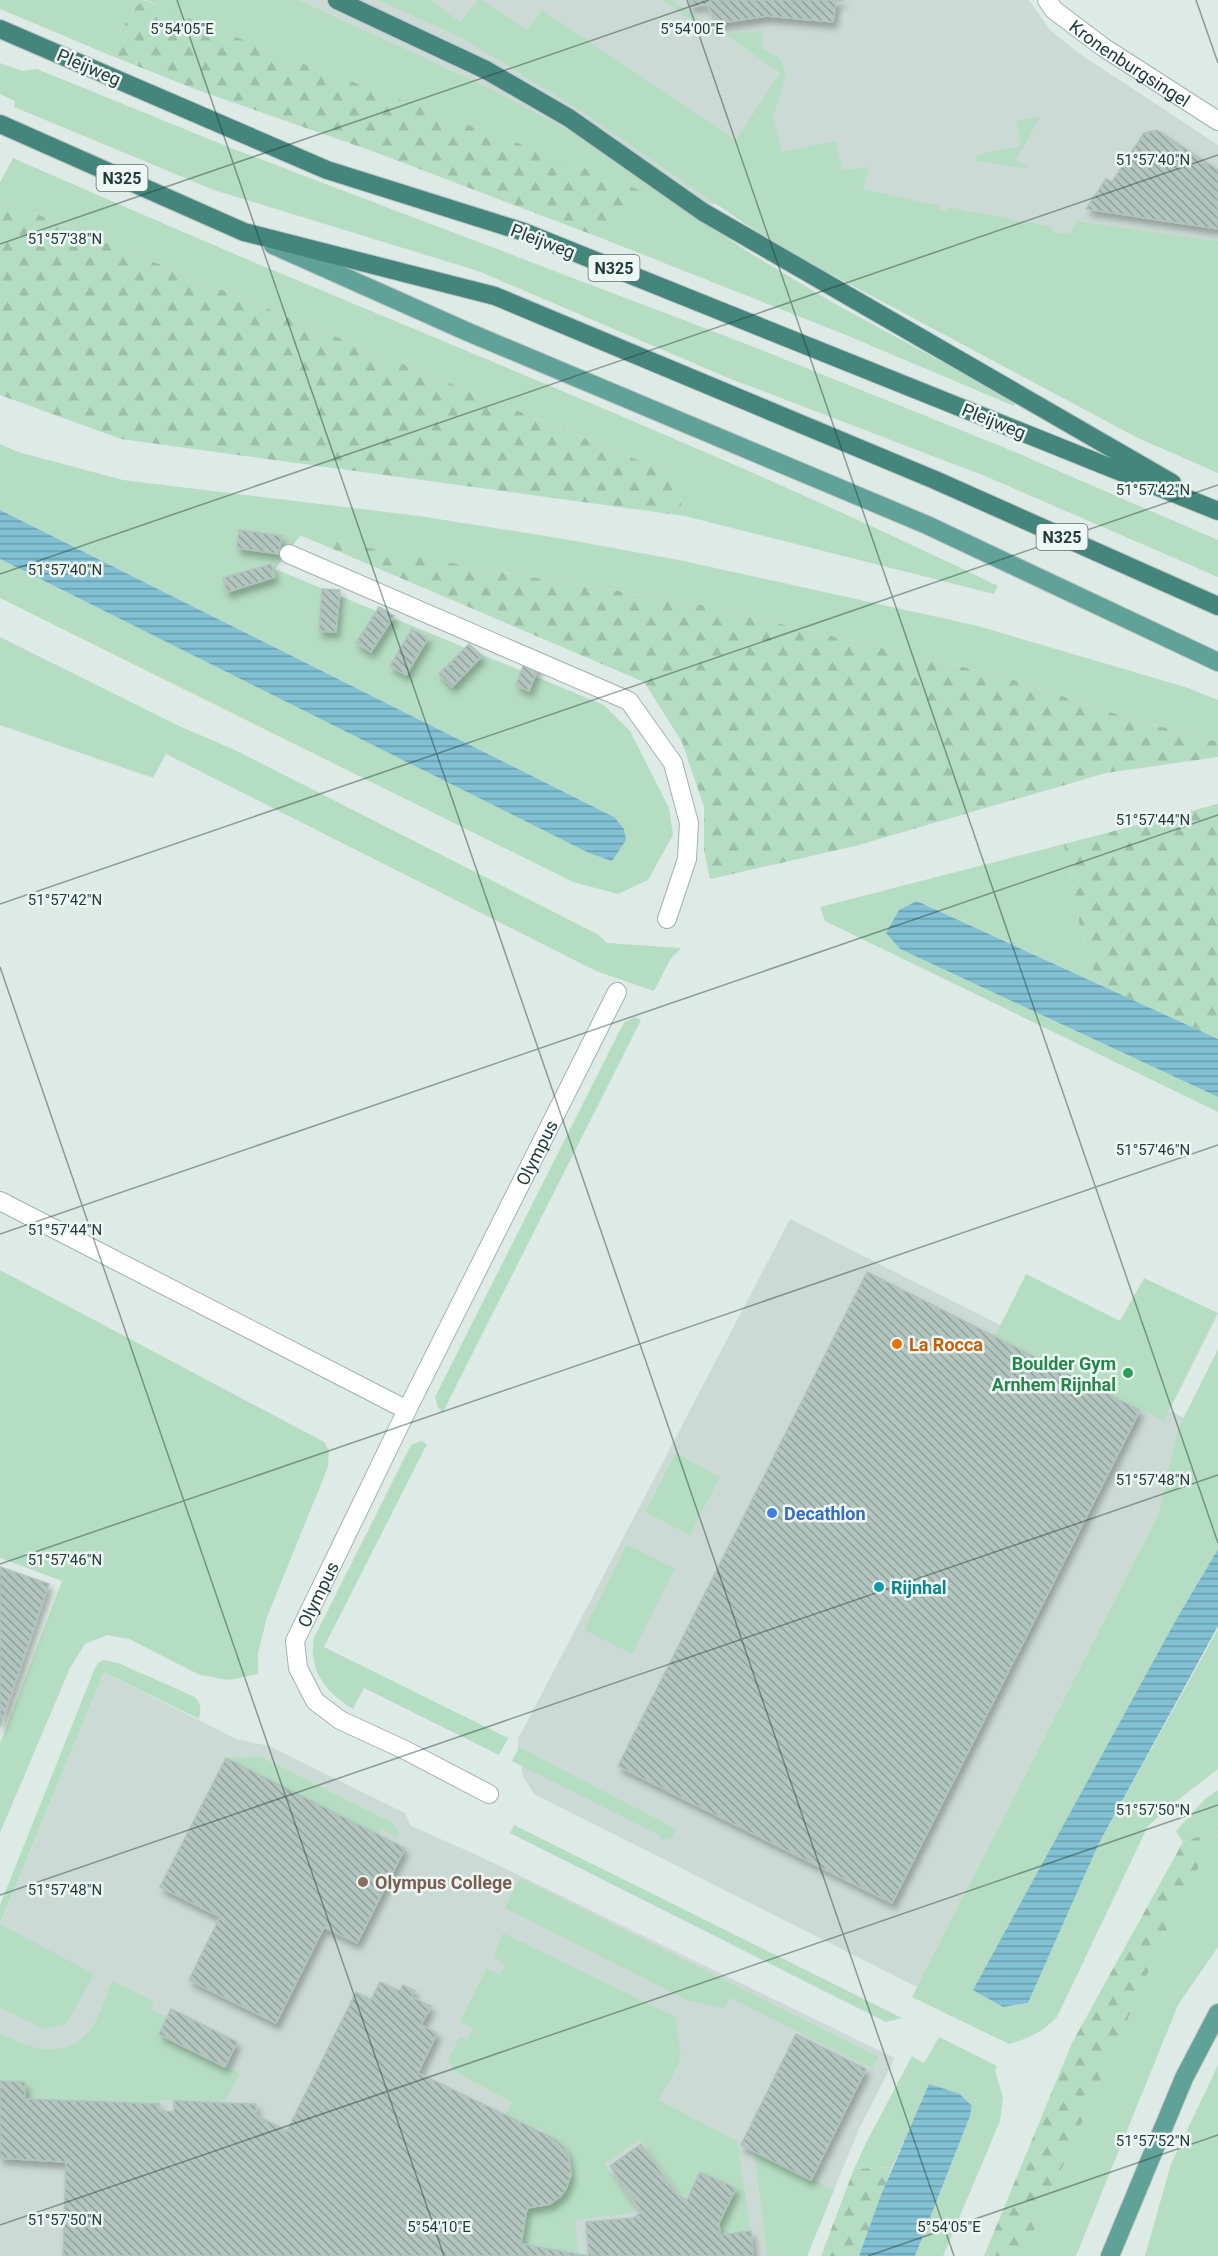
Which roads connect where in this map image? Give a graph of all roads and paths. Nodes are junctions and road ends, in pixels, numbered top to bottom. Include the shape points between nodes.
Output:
1 (337, 0) edge
2 (1047, 0) edge
3 (4, 31) edge
4 (1218, 121) edge
5 (0, 124) edge
6 (244, 232) junction
7 (1218, 510) edge
8 (289, 554) dead end
9 (1218, 606) edge
10 (1218, 662) edge
11 (667, 919) dead end
12 (617, 992) dead end
13 (0, 1201) edge
14 (407, 1410) junction
15 (489, 1794) dead end
16 (1218, 2013) edge
17 (1110, 2256) edge

1 - 7 highway, N325 via 486,70 569,118 703,213
2 - 4 street, Kronenburgsingel via 1054,10 1103,47
3 - 7 highway, Pleijweg / N325 via 327,170 524,232
5 - 6 highway, N325
6 - 9 highway, N325 via 495,296 935,480
6 - 10 main road, N325 via 468,332 927,525
8 - 11 street via 629,701 673,763 690,823 687,859
12 - 14 street, Olympus
13 - 14 street
14 - 15 street, Olympus via 294,1641 298,1668 315,1701 340,1720
16 - 17 main road via 1184,2078

